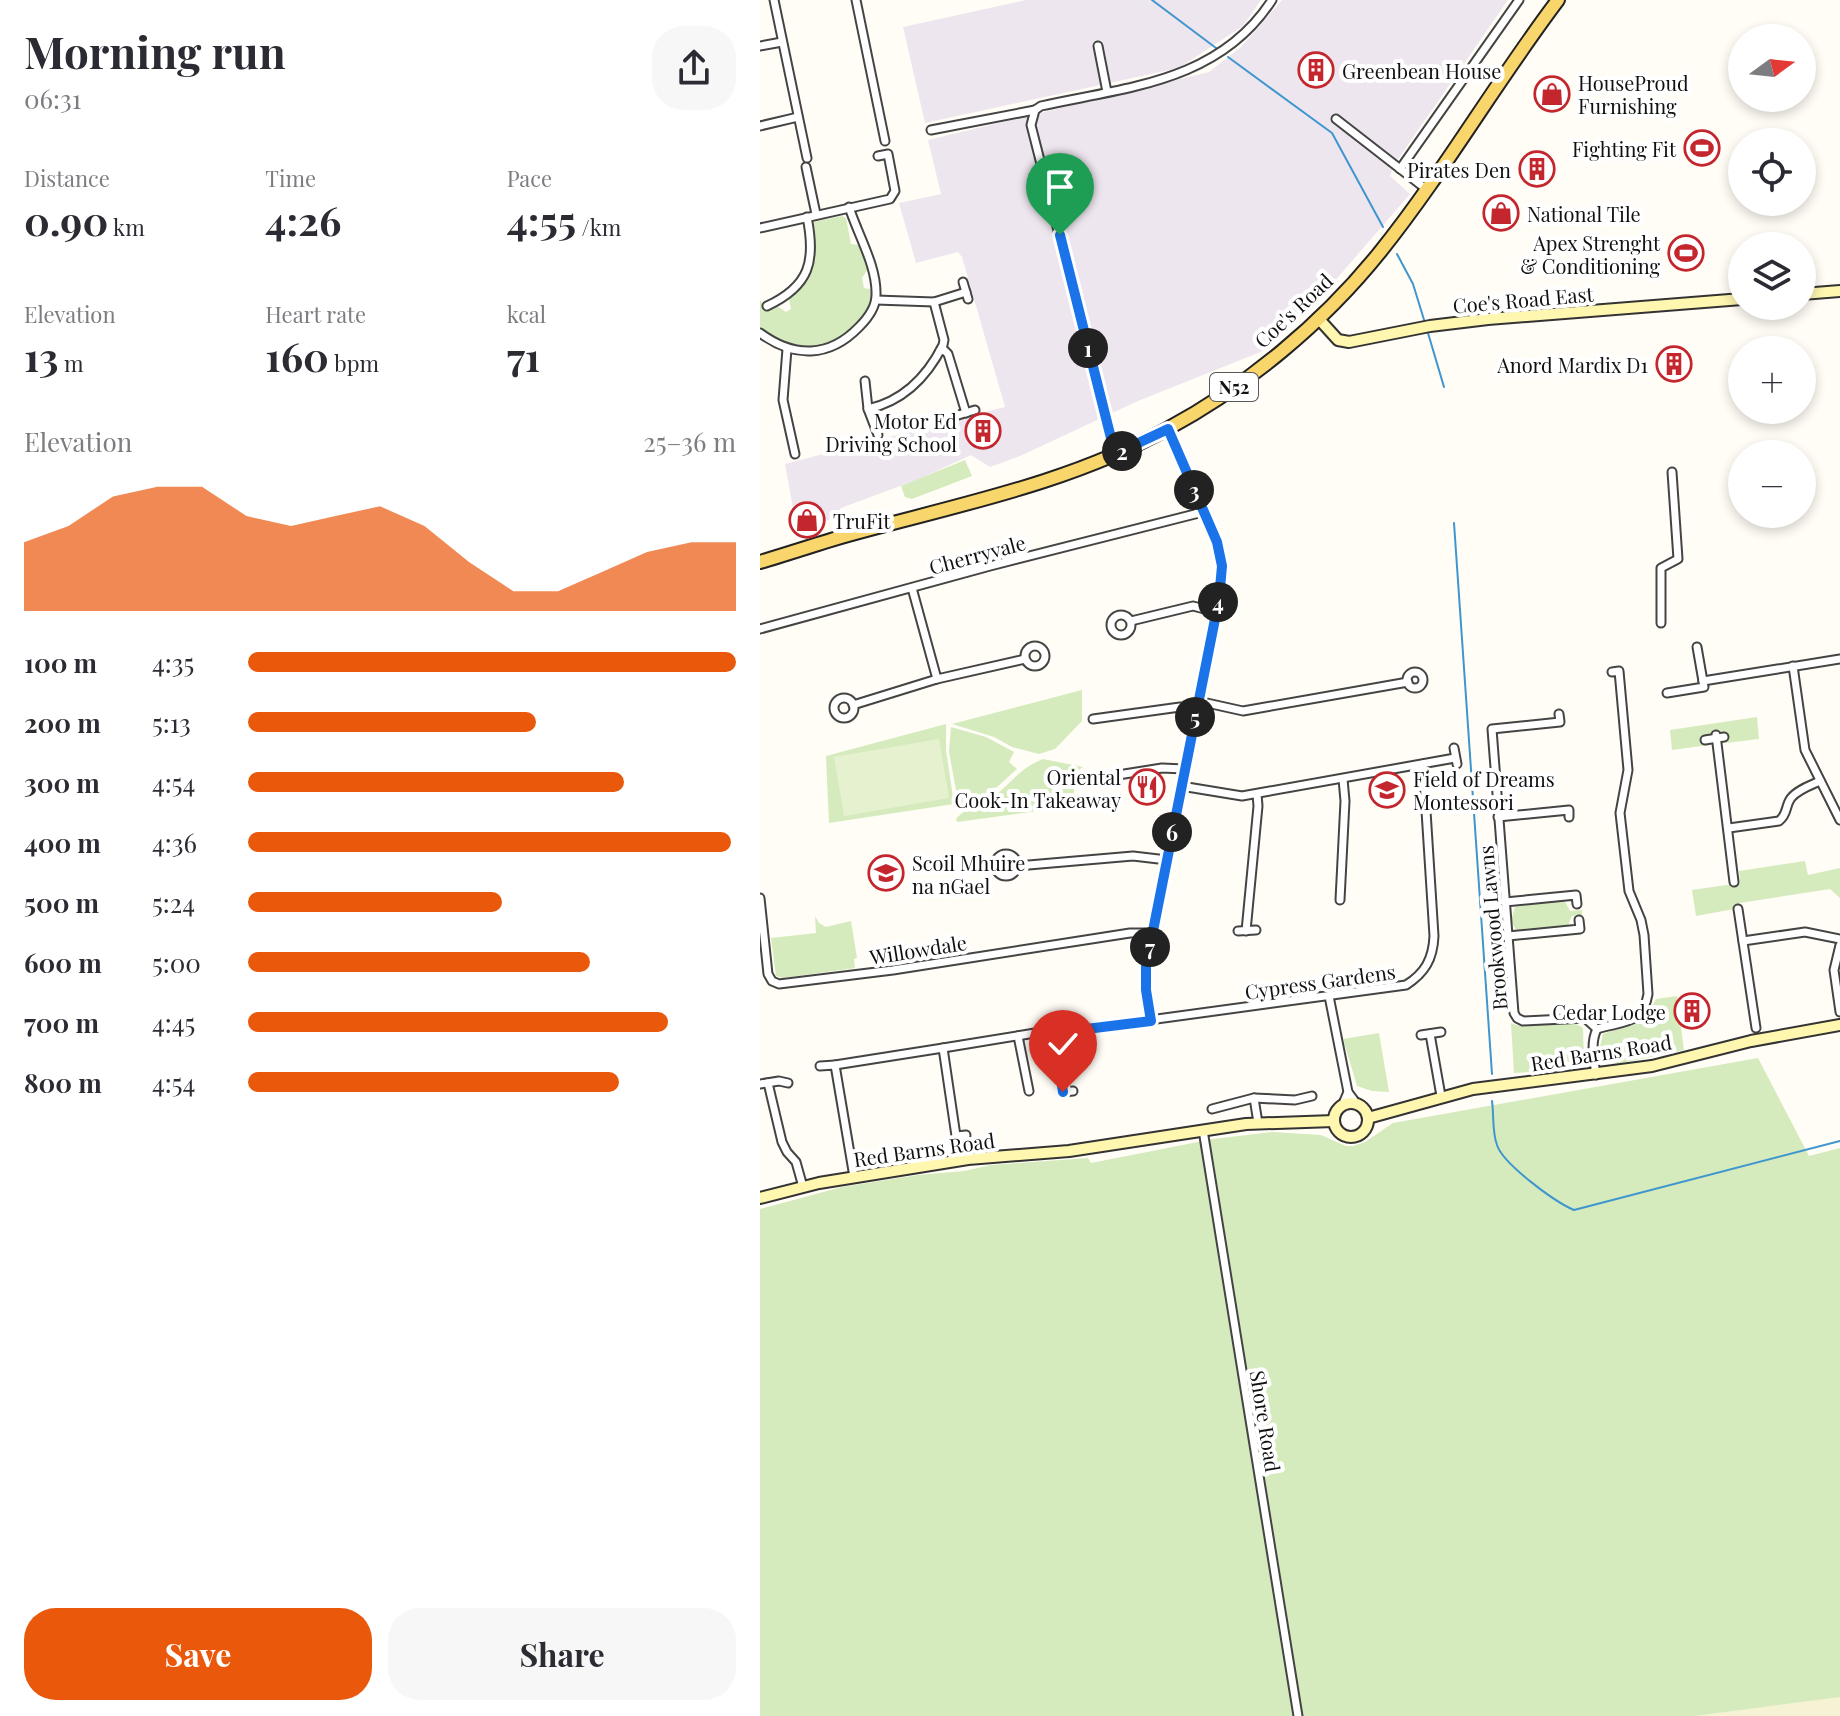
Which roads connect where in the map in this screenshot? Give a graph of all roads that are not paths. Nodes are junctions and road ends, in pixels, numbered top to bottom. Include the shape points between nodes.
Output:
1 (774, 0) edge
2 (856, 0) edge
3 (1272, 0) edge
4 (1519, 0) edge
5 (1558, 0) edge
6 (782, 42) junction
7 (760, 46) edge
8 (1098, 46) dead end
9 (1107, 92) junction
10 (1035, 110) junction
11 (798, 117) junction
12 (1336, 119) dead end
13 (760, 126) edge
14 (931, 130) dead end
15 (885, 141) dead end
16 (878, 156) dead end
17 (807, 158) dead end
18 (806, 167) dead end
19 (1400, 169) junction
20 (1426, 189) junction
21 (849, 207) junction
22 (811, 216) junction
23 (760, 228) edge
24 (963, 282) dead end
25 (1840, 291) edge
26 (1816, 293) edge
27 (782, 299) junction
28 (876, 300) junction
29 (1728, 300) edge
30 (934, 302) junction
31 (767, 306) dead end
32 (787, 307) dead end
33 (1318, 318) junction
34 (760, 333) edge
35 (787, 349) junction
36 (940, 351) junction
37 (865, 381) dead end
38 (868, 409) junction
39 (975, 410) dead end
40 (966, 413) junction
41 (955, 416) dead end
42 (1168, 429) junction
43 (878, 435) dead end
44 (795, 454) dead end
45 (1115, 454) junction
46 (1672, 472) dead end
47 (1203, 512) junction
48 (760, 562) edge
49 (912, 588) junction
50 (1216, 612) junction
51 (1131, 621) dead end
52 (1661, 623) dead end
53 (760, 629) edge
54 (1697, 647) dead end
55 (1025, 659) dead end
56 (1840, 659) edge
57 (1793, 666) junction
58 (1612, 672) dead end
59 (937, 679) junction
60 (1703, 681) junction
61 (1408, 682) dead end
62 (1667, 693) dead end
63 (1197, 704) junction
64 (853, 705) dead end
65 (1559, 714) dead end
66 (1092, 718) dead end
67 (1705, 740) dead end
68 (1454, 748) dead end
69 (1423, 764) junction
70 (1184, 769) junction
71 (1099, 778) dead end
72 (1343, 779) junction
73 (1820, 781) junction
74 (1181, 786) junction
75 (1257, 794) junction
76 (1498, 817) junction
77 (1569, 817) dead end
78 (1840, 820) edge
79 (1729, 828) junction
80 (1167, 860) junction
81 (1017, 866) dead end
82 (1734, 882) dead end
83 (760, 898) edge
84 (1340, 900) dead end
85 (1505, 902) junction
86 (1577, 904) dead end
87 (1738, 909) dead end
88 (1579, 920) dead end
89 (1256, 930) dead end
90 (1152, 933) junction
91 (1508, 936) junction
92 (1743, 941) junction
93 (1840, 942) edge
94 (1329, 996) junction
95 (1840, 1012) edge
96 (1151, 1021) junction
97 (1840, 1025) edge
98 (1756, 1028) dead end
99 (1597, 1029) junction
100 (1441, 1032) dead end
101 (1035, 1033) dead end
102 (1430, 1034) junction
103 (1421, 1035) dead end
104 (1018, 1036) junction
105 (943, 1048) junction
106 (835, 1065) junction
107 (820, 1066) dead end
108 (1596, 1075) junction
109 (788, 1083) dead end
110 (764, 1084) edge
111 (1311, 1085) dead end
112 (1029, 1091) dead end
113 (1073, 1091) dead end
114 (1348, 1092) junction
115 (1441, 1096) junction
116 (1254, 1098) junction
117 (1357, 1104) junction
118 (1342, 1106) junction
119 (1212, 1109) dead end
120 (1368, 1118) junction
121 (1334, 1121) junction
122 (1258, 1123) junction
123 (1203, 1130) junction
124 (966, 1135) dead end
125 (956, 1136) junction
126 (945, 1137) dead end
127 (854, 1177) junction
128 (803, 1187) junction
129 (760, 1198) edge
130 (1298, 1716) edge

1 - 6 street
2 - 15 street
3 - 9 street via 1234,43 1212,59 1167,78
4 - 19 street
5 - 20 main road, Coe's Road / N52
6 - 7 street
6 - 11 street
8 - 9 street
9 - 10 street
10 - 14 street
10 - 45 street via 1031,125
11 - 13 street
11 - 17 street
12 - 19 street
16 - 21 street via 888,154 893,196
18 - 22 street
19 - 20 street
20 - 33 main road, Coe's Road / N52 via 1379,254
21 - 22 street
21 - 28 street via 871,267
22 - 23 street
22 - 27 street via 811,260 797,287
24 - 30 street via 967,295
25 - 26 street
27 - 31 street
27 - 32 street
28 - 30 street
28 - 35 street via 865,320 835,346
29 - 33 street, Coe's Road East via 1488,319 1349,342 1338,340
30 - 36 street via 944,340
33 - 42 main road, Coe's Road / N52 via 1259,369
34 - 35 street
35 - 44 street via 783,400
36 - 38 street via 904,394
36 - 40 street via 948,354
37 - 38 street
38 - 43 street
39 - 40 street
40 - 41 street
42 - 45 main road, Coe's Road / N52
42 - 47 street
45 - 48 main road, Coe's Road / N52 via 942,512
46 - 52 street via 1678,559 1661,568
47 - 49 street, Cherryvale
47 - 50 street via 1220,553
49 - 53 street, Cherryvale
49 - 59 street
50 - 51 street via 1193,606
50 - 63 street
54 - 60 street
55 - 59 street
56 - 57 street
57 - 60 street
57 - 73 street via 1805,750
58 - 99 street via 1619,671 1628,770 1620,802 1626,870 1641,920 1648,994 1635,1019
59 - 64 street
60 - 62 street via 1704,687
61 - 63 street via 1243,711
63 - 66 street
63 - 70 street
65 - 76 street, Brookwood Lawns via 1560,722 1492,729
67 - 79 street via 1719,737
68 - 69 street via 1456,761
69 - 72 street
69 - 94 street, Cypress Gardens via 1434,936 1429,962 1406,985
70 - 71 street
70 - 74 street
72 - 75 street
72 - 84 street
73 - 78 street
73 - 79 street via 1796,793 1779,821
74 - 75 street
74 - 80 street
75 - 89 street via 1242,931
76 - 77 street via 1569,810
76 - 85 street, Brookwood Lawns
79 - 82 street
80 - 81 street via 1133,856
80 - 90 street
83 - 90 street, Willowdale via 768,974 779,984
85 - 86 street via 1576,895
85 - 91 street, Brookwood Lawns
87 - 92 street
88 - 91 street via 1580,929
90 - 96 street via 1146,966
91 - 99 street, Brookwood Lawns via 1517,1018 1585,1018
92 - 93 street via 1805,932
92 - 98 street
93 - 95 street via 1834,970
94 - 96 street, Cypress Gardens
94 - 114 street
96 - 113 street, Cypress Gardens via 1054,1033 1063,1092
97 - 108 street, Red Barns Road
99 - 108 street
100 - 102 street
101 - 104 street
102 - 103 street
102 - 115 street
104 - 105 street
104 - 112 street
105 - 106 street
105 - 125 street
106 - 107 street
106 - 127 street
108 - 115 street, Red Barns Road
109 - 110 street
110 - 128 street
111 - 116 street via 1313,1098
114 - 117 street
114 - 118 street
115 - 120 street, Red Barns Road
116 - 119 street
116 - 122 street
117 - 118 street
117 - 120 street
118 - 121 street
120 - 121 street via 1362,1133 1352,1138 1341,1135
121 - 122 street, Red Barns Road
122 - 123 street, Red Barns Road
123 - 127 street, Red Barns Road
123 - 130 street, Shore Road
124 - 125 street
125 - 126 street
127 - 128 street, Red Barns Road
128 - 129 street, Red Barns Road

